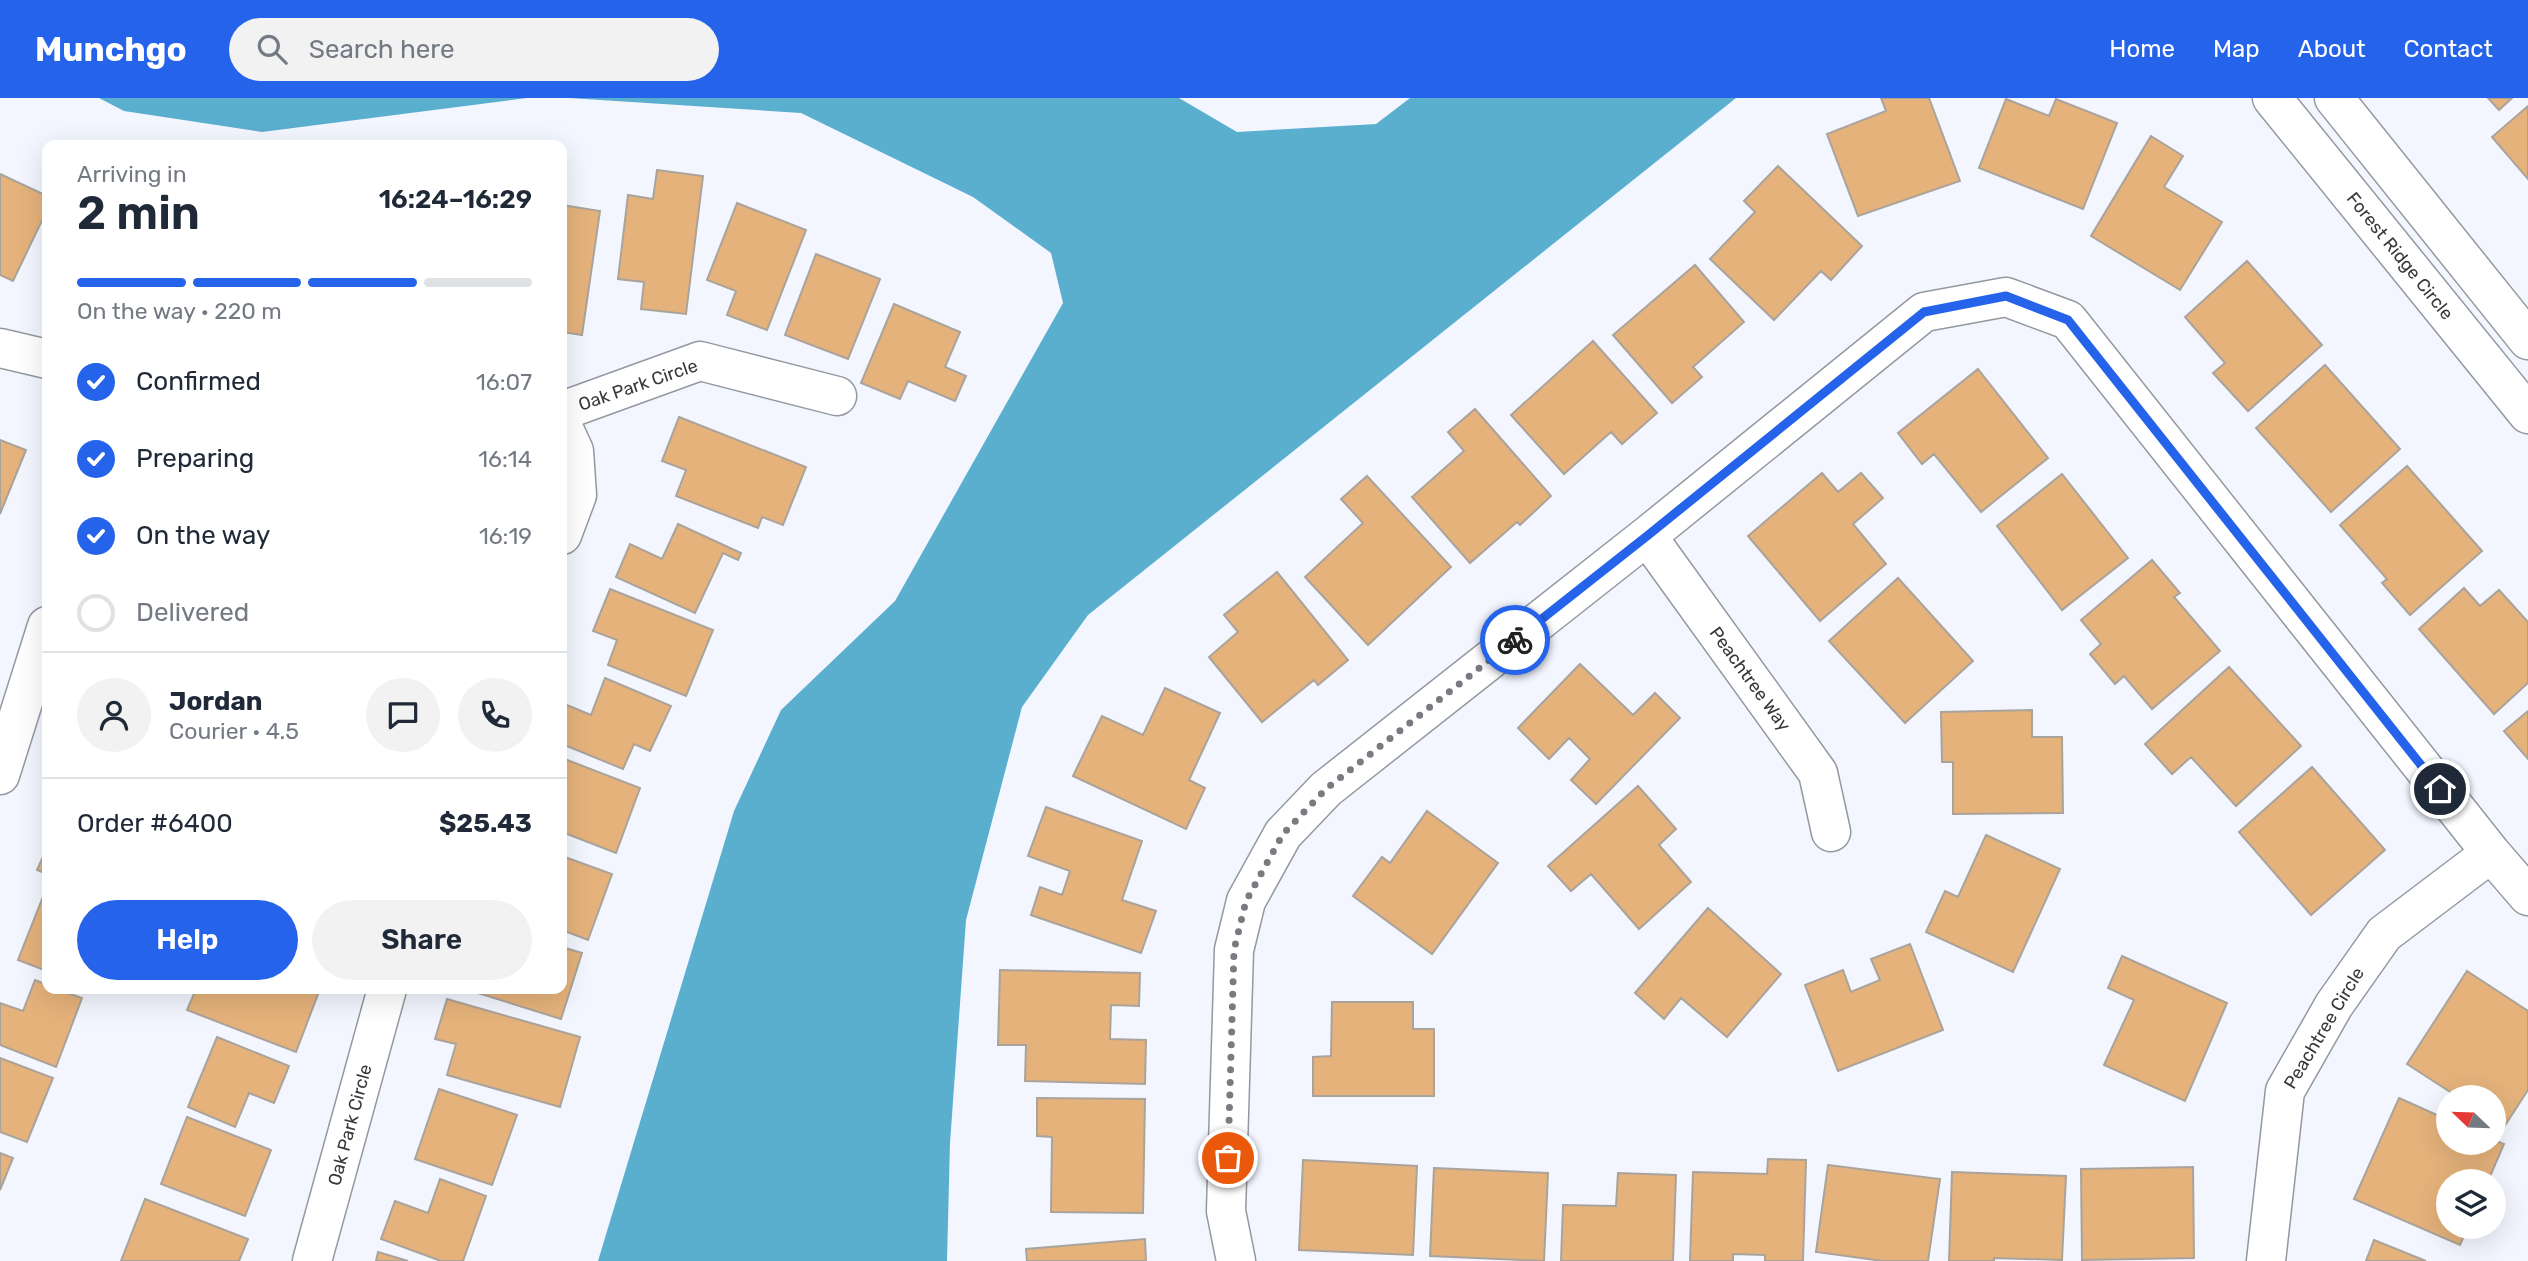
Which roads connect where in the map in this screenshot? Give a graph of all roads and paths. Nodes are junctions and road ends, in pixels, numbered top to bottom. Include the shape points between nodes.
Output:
1 (2272, 98) edge
2 (2334, 98) edge
3 (2528, 340) edge
4 (0, 348) edge
5 (42, 358) edge
6 (836, 396) dead end
7 (567, 409) edge
8 (2528, 414) edge
9 (567, 437) edge
10 (567, 522) edge
11 (1647, 536) junction
12 (42, 642) edge
13 (0, 775) edge
14 (1832, 832) dead end
15 (2491, 853) junction
16 (2528, 896) edge
17 (386, 994) edge
18 (312, 1261) edge
19 (1237, 1261) edge
20 (2266, 1261) edge

1 - 8 street, Forest Ridge Circle
2 - 3 street
4 - 5 street
6 - 7 street, Oak Park Circle via 700,361
9 - 10 street, Oak Park Circle via 573,451 577,495
11 - 14 street, Peachtree Way via 1818,773
11 - 15 street via 1924,312 2006,296 2068,320
11 - 19 street via 1326,789 1283,834 1246,901 1234,950 1226,1210
12 - 13 street
15 - 16 street
15 - 20 street, Peachtree Circle via 2384,934 2334,1005 2285,1091
17 - 18 street, Oak Park Circle

